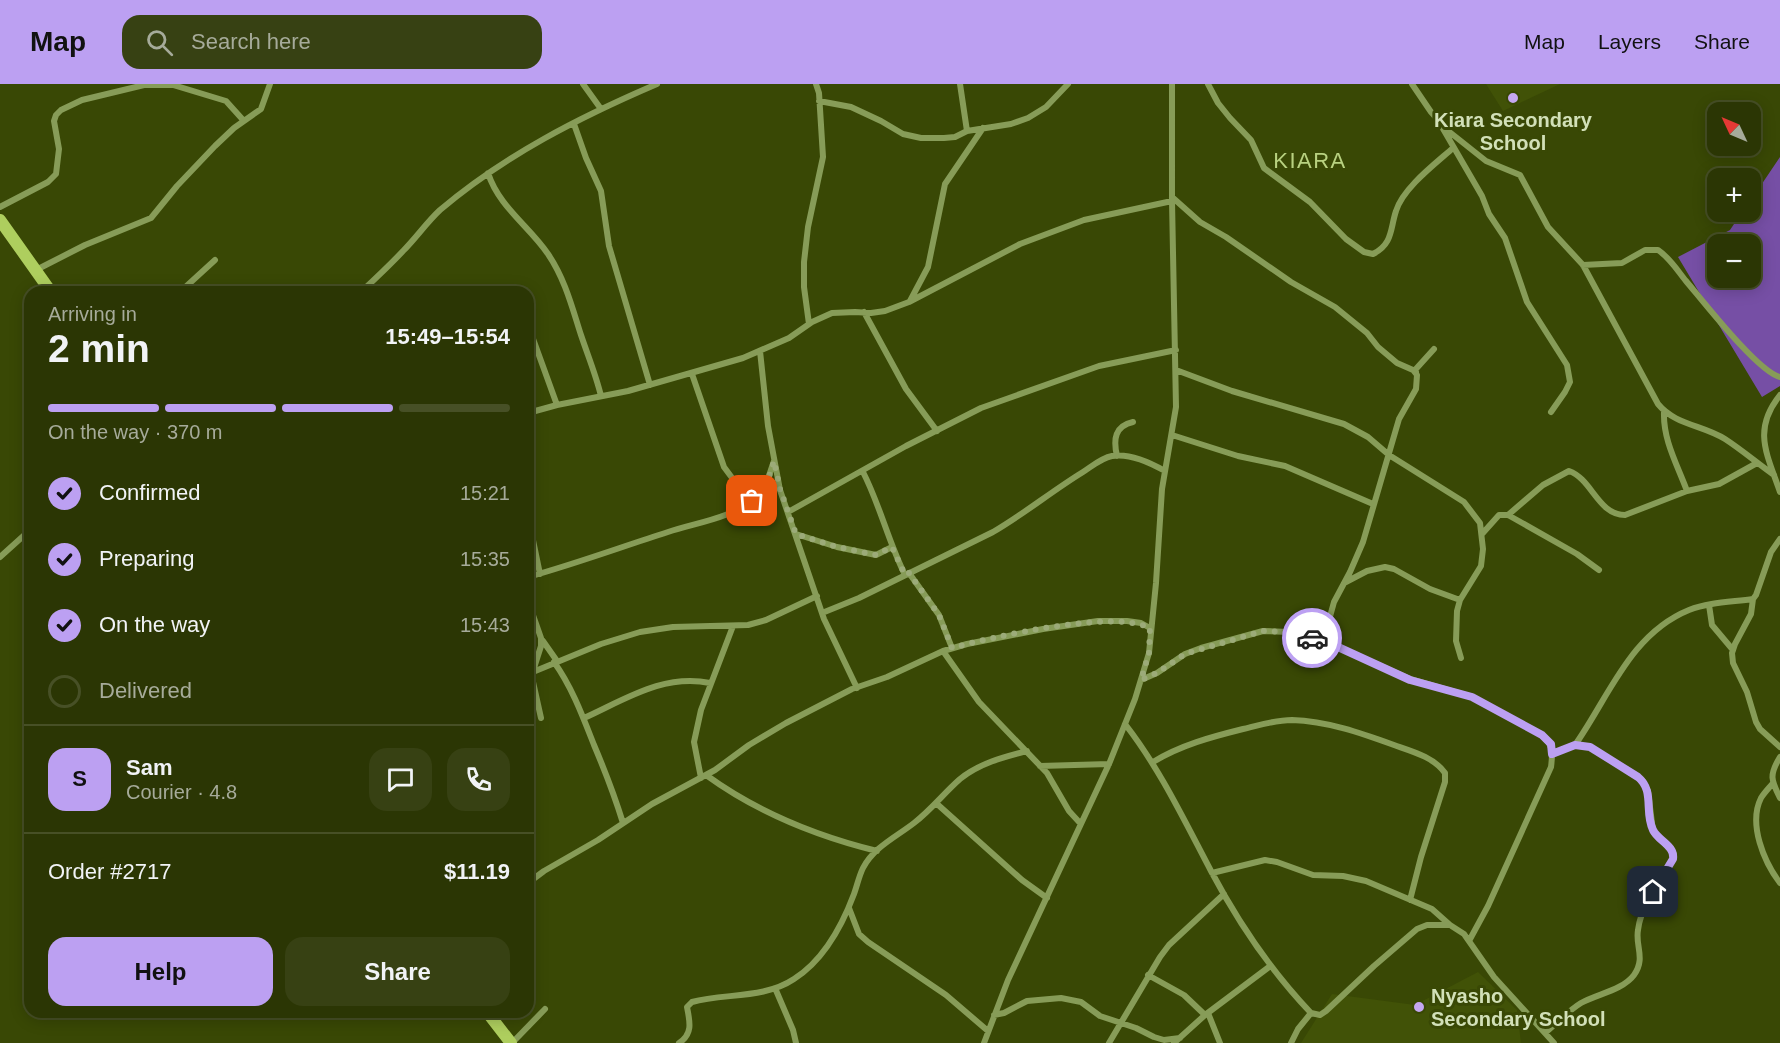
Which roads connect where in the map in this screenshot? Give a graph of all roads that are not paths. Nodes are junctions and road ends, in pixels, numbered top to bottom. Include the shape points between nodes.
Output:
1 (147, 84) edge
2 (270, 84) edge
3 (583, 84) edge
4 (657, 84) edge
5 (816, 84) edge
6 (960, 84) edge
7 (1068, 84) edge
8 (1173, 84) edge
9 (1208, 84) edge
10 (1412, 84) edge
11 (819, 101) junction
12 (601, 109) junction
13 (244, 121) junction
14 (1439, 122) junction
15 (574, 124) junction
16 (983, 128) junction
17 (966, 131) junction
18 (1452, 148) junction
19 (488, 173) junction
20 (1172, 199) junction
21 (0, 207) edge
22 (0, 220) edge
23 (215, 260) dead end
24 (1583, 265) junction
25 (36, 270) junction
26 (47, 286) edge
27 (187, 286) edge
28 (367, 286) edge
29 (909, 302) junction
30 (864, 312) junction
31 (809, 324) junction
32 (534, 342) edge
33 (1434, 349) dead end
34 (1176, 350) junction
35 (760, 351) junction
36 (1176, 370) junction
37 (1416, 372) junction
38 (692, 374) junction
39 (1780, 377) edge
40 (650, 385) junction
41 (1780, 395) edge
42 (601, 396) junction
43 (556, 405) junction
44 (534, 411) edge
45 (1551, 412) dead end
46 (1664, 412) junction
47 (1133, 422) dead end
48 (938, 431) junction
49 (1172, 435) junction
50 (1389, 455) junction
51 (1117, 456) junction
52 (774, 461) junction
53 (1757, 463) junction
54 (1165, 471) junction
55 (863, 472) junction
56 (1774, 475) junction
57 (1688, 490) junction
58 (1780, 492) edge
59 (752, 501) junction
60 (1373, 504) junction
61 (788, 512) junction
62 (1508, 515) junction
63 (796, 534) junction
64 (1482, 534) junction
65 (24, 535) edge
66 (1780, 538) edge
67 (534, 545) edge
68 (892, 547) junction
69 (0, 557) edge
70 (1599, 570) dead end
71 (540, 574) junction
72 (907, 574) junction
73 (534, 576) edge
74 (1343, 584) junction
75 (817, 596) junction
76 (1753, 599) junction
77 (1460, 600) junction
78 (1709, 604) junction
79 (822, 613) junction
80 (534, 618) edge
81 (733, 626) junction
82 (1150, 628) junction
83 (541, 638) junction
84 (1323, 642) junction
85 (952, 648) junction
86 (1733, 650) junction
87 (943, 651) junction
88 (1461, 658) dead end
89 (556, 662) junction
90 (534, 665) edge
91 (534, 672) edge
92 (1141, 680) junction
93 (710, 683) junction
94 (534, 686) edge
95 (857, 688) junction
96 (541, 718) dead end
97 (584, 718) junction
98 (1125, 724) junction
99 (1575, 745) junction
100 (1780, 747) edge
101 (1028, 751) junction
102 (1552, 754) junction
103 (1780, 757) edge
104 (1153, 762) junction
105 (1109, 764) junction
106 (1040, 766) junction
107 (703, 776) junction
108 (1773, 783) junction
109 (1780, 798) edge
110 (936, 803) junction
111 (1080, 823) junction
112 (622, 824) junction
113 (877, 851) junction
114 (1212, 873) junction
115 (534, 878) edge
116 (1780, 883) edge
117 (1224, 894) junction
118 (1047, 898) junction
119 (1410, 900) junction
120 (849, 908) junction
121 (1450, 925) junction
122 (1469, 941) junction
123 (1269, 967) junction
124 (1148, 975) junction
125 (775, 988) junction
126 (545, 1009) dead end
127 (1311, 1013) junction
128 (1207, 1014) junction
129 (993, 1015) junction
130 (492, 1018) edge
131 (1120, 1023) junction
132 (988, 1031) junction
133 (1545, 1033) junction
134 (1177, 1040) edge
135 (511, 1043) edge
136 (679, 1043) edge
137 (796, 1043) edge
138 (984, 1043) edge
139 (1109, 1043) edge
140 (1220, 1043) edge
141 (1291, 1043) edge
142 (1554, 1043) edge

1 - 13 street via 173,85 219,98
1 - 21 street via 82,100 61,110 54,121 59,149 56,174
2 - 13 street via 261,109
3 - 12 street
4 - 12 street
5 - 11 street
6 - 17 street
7 - 16 street via 1046,107 1028,118
8 - 20 street
9 - 18 street via 1218,104 1251,140 1264,168 1310,202 1364,252 1373,254 1384,247 1396,209 1405,195
10 - 14 street
11 - 17 street via 850,107 896,131 921,138 944,138
11 - 31 street via 822,157 804,262
12 - 15 street
13 - 25 street via 198,163 151,218
14 - 18 street
14 - 24 street via 1485,161 1520,175 1548,227
15 - 19 street via 538,141
15 - 40 street via 601,192 609,246
16 - 17 street
16 - 29 street via 945,184 928,267
18 - 45 street via 1505,238 1527,302 1566,366 1570,382
19 - 28 street via 438,212
19 - 42 street via 492,187 537,239 561,277
20 - 29 street via 1083,220 1020,244
20 - 34 street
20 - 37 street via 1200,222 1335,307 1397,363
22 - 25 main road
23 - 27 street
24 - 39 street via 1622,263 1645,250 1658,250 1753,358
24 - 46 street
25 - 26 main road
29 - 30 street via 885,311
30 - 31 street via 832,313
30 - 48 street via 906,389
31 - 35 street
32 - 43 street
33 - 37 street
34 - 36 street
34 - 48 street via 1100,366 981,408
35 - 38 street
35 - 52 street
36 - 49 street
36 - 50 street via 1344,424
37 - 50 street via 1416,389 1399,418
38 - 40 street
38 - 59 street via 724,467
40 - 42 street
41 - 56 street via 1767,414 1762,434
42 - 43 street
43 - 44 street
46 - 53 street via 1724,438
46 - 57 street via 1666,441
47 - 51 street via 1117,430
48 - 55 street
49 - 54 street
49 - 60 street via 1285,466
50 - 60 street
50 - 64 street via 1464,502 1480,523
51 - 54 street via 1140,460
51 - 72 street via 1091,467 1003,526
52 - 59 street via 766,486
52 - 61 street
53 - 56 street
53 - 57 street via 1719,484
54 - 82 street
55 - 61 street
55 - 68 street
56 - 58 street
57 - 62 street via 1618,515 1569,471 1543,485
59 - 71 street via 727,516
60 - 74 street via 1357,558
61 - 63 street
62 - 64 street via 1499,515
62 - 70 street
63 - 68 street via 876,555
63 - 75 street
64 - 77 street via 1481,566
65 - 69 street
66 - 76 street
67 - 71 street
68 - 72 street
71 - 73 street
72 - 79 street
72 - 85 street via 939,615
74 - 77 street via 1367,571 1385,567
74 - 84 street
75 - 79 street
75 - 81 street via 766,620
76 - 78 street
76 - 86 street
77 - 88 street via 1455,626
78 - 86 street via 1712,625
78 - 99 street via 1670,620 1652,633 1614,680
79 - 95 street
80 - 83 street
81 - 89 street via 640,632
81 - 93 street
82 - 85 street via 1134,622 1098,621
82 - 92 street via 1149,653
83 - 89 street
83 - 90 street
84 - 92 street via 1288,632 1263,631 1185,654
84 - 102 street via 1410,680 1472,697 1542,735 1551,744
85 - 87 street
86 - 100 street via 1733,663 1756,722
87 - 95 street
87 - 101 street via 979,702
89 - 91 street
89 - 97 street
92 - 98 street
93 - 97 street via 666,683
93 - 107 street via 694,742
94 - 96 street
95 - 107 street via 764,736
97 - 112 street
98 - 104 street
98 - 105 street
99 - 102 street
99 - 133 street via 1590,747 1643,781 1653,831 1674,854 1640,920 1641,956 1634,975 1578,1005
101 - 106 street
101 - 110 street via 981,766
102 - 122 street via 1551,767 1529,818
103 - 108 street via 1773,769
104 - 114 street
104 - 119 street via 1204,739 1291,720 1343,728 1435,762 1445,773 1444,782
105 - 106 street
105 - 111 street
106 - 111 street
107 - 112 street
107 - 113 street via 746,802 825,837
108 - 109 street
108 - 116 street via 1762,797 1757,820 1765,858
110 - 113 street
110 - 118 street
111 - 118 street
112 - 115 street
113 - 120 street via 863,868
114 - 117 street
114 - 119 street via 1265,860 1313,875 1366,881
117 - 123 street
117 - 124 street via 1169,945
118 - 129 street
119 - 121 street via 1432,909
120 - 125 street via 829,945 815,961 793,980
120 - 132 street via 859,934 867,942 946,995
121 - 122 street
121 - 127 street via 1417,929 1326,1011 1320,1015
122 - 133 street via 1494,977
123 - 127 street
123 - 128 street
124 - 128 street via 1184,995
124 - 131 street
125 - 136 street via 692,1002 687,1007 690,1031
125 - 137 street
126 - 135 street
127 - 141 street
128 - 134 street
128 - 140 street
129 - 131 street via 1027,1001 1061,998 1081,1002 1100,1016
129 - 132 street
130 - 135 main road
131 - 134 street via 1164,1040
131 - 139 street
132 - 138 street
133 - 142 street

